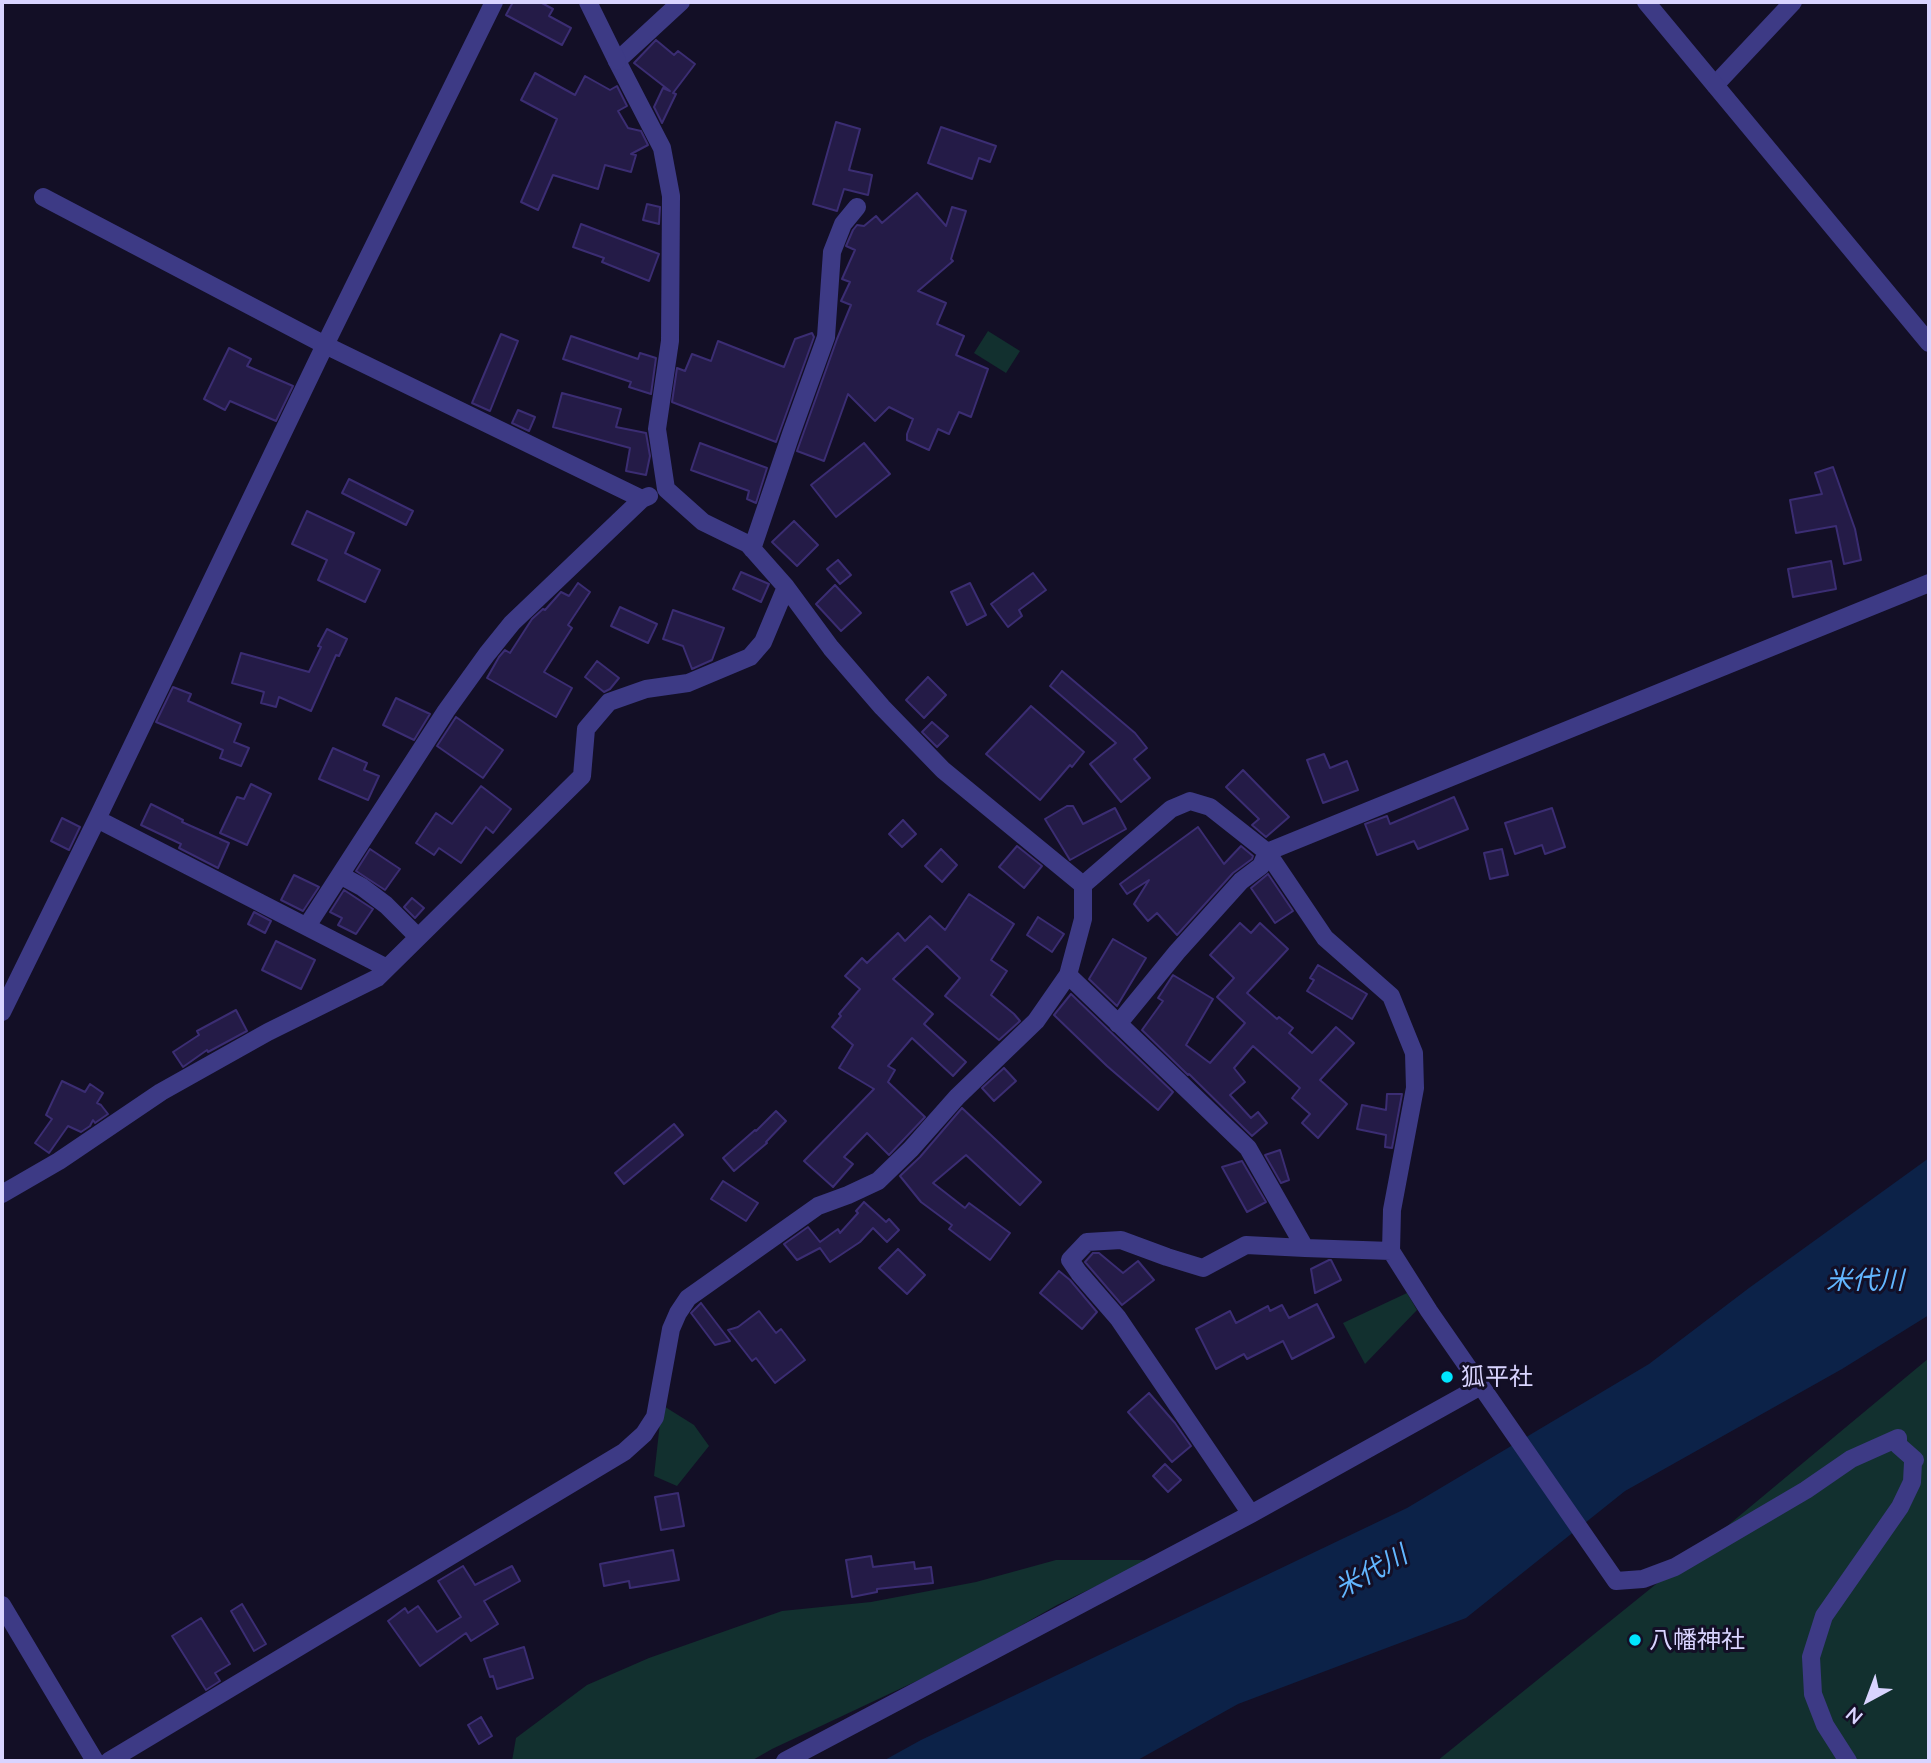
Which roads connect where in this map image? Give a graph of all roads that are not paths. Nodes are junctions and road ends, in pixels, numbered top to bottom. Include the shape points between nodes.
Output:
1 (494, 2) edge
2 (588, 2) edge
3 (681, 2) edge
4 (1646, 2) edge
5 (1793, 2) edge
6 (617, 61) junction
7 (1715, 85) junction
8 (43, 197) dead end
9 (857, 207) dead end
10 (1929, 343) edge
11 (325, 345) junction
12 (666, 489) junction
13 (642, 499) junction
14 (752, 549) junction
15 (1929, 583) edge
16 (786, 587) junction
17 (97, 820) junction
18 (1267, 852) junction
19 (340, 875) junction
20 (1083, 885) junction
21 (307, 926) junction
22 (418, 937) junction
23 (387, 968) junction
24 (1068, 975) junction
25 (2, 1012) edge
26 (1118, 1024) junction
27 (2, 1194) edge
28 (1305, 1248) junction
29 (1391, 1251) junction
30 (1480, 1386) junction
31 (1251, 1514) junction
32 (2, 1605) edge
33 (95, 1761) edge
34 (109, 1761) edge
35 (785, 1761) edge
36 (1848, 1761) edge

1 - 11 street
2 - 6 street
3 - 6 street
4 - 7 street
5 - 7 street
6 - 12 street via 662,148 671,196 670,341 657,429
7 - 10 street
8 - 11 street
9 - 14 street via 843,224 832,252 826,337
11 - 13 street
11 - 17 street
12 - 13 street
12 - 14 street via 703,522
13 - 19 street via 512,623 487,654
14 - 16 street
15 - 18 street
16 - 20 street via 831,648 943,770
16 - 22 street via 763,642 750,657 688,683 646,689 608,702 586,729 582,776
17 - 21 street
17 - 25 street
18 - 20 street via 1210,807 1190,801 1171,809
18 - 26 street via 1261,866 1241,881
18 - 29 street via 1325,938 1391,996 1414,1053 1415,1088 1392,1210
19 - 21 street
19 - 22 street via 386,905
20 - 24 street via 1083,919
21 - 23 street
22 - 23 street
23 - 27 street via 377,978 162,1092
24 - 26 street
24 - 34 street via 1036,1021 878,1181 818,1206 688,1298 671,1329 655,1417 624,1452
26 - 28 street via 1248,1148
28 - 29 street
28 - 31 street via 1245,1245 1203,1268 1121,1240 1087,1242 1070,1260 1118,1318
29 - 30 street
30 - 31 street
30 - 36 street via 1616,1581 1643,1579 1675,1567 1851,1460 1898,1438 1898,1445 1915,1460 1912,1482 1900,1507 1824,1616 1811,1657 1813,1694 1825,1725
31 - 35 street
32 - 33 street

